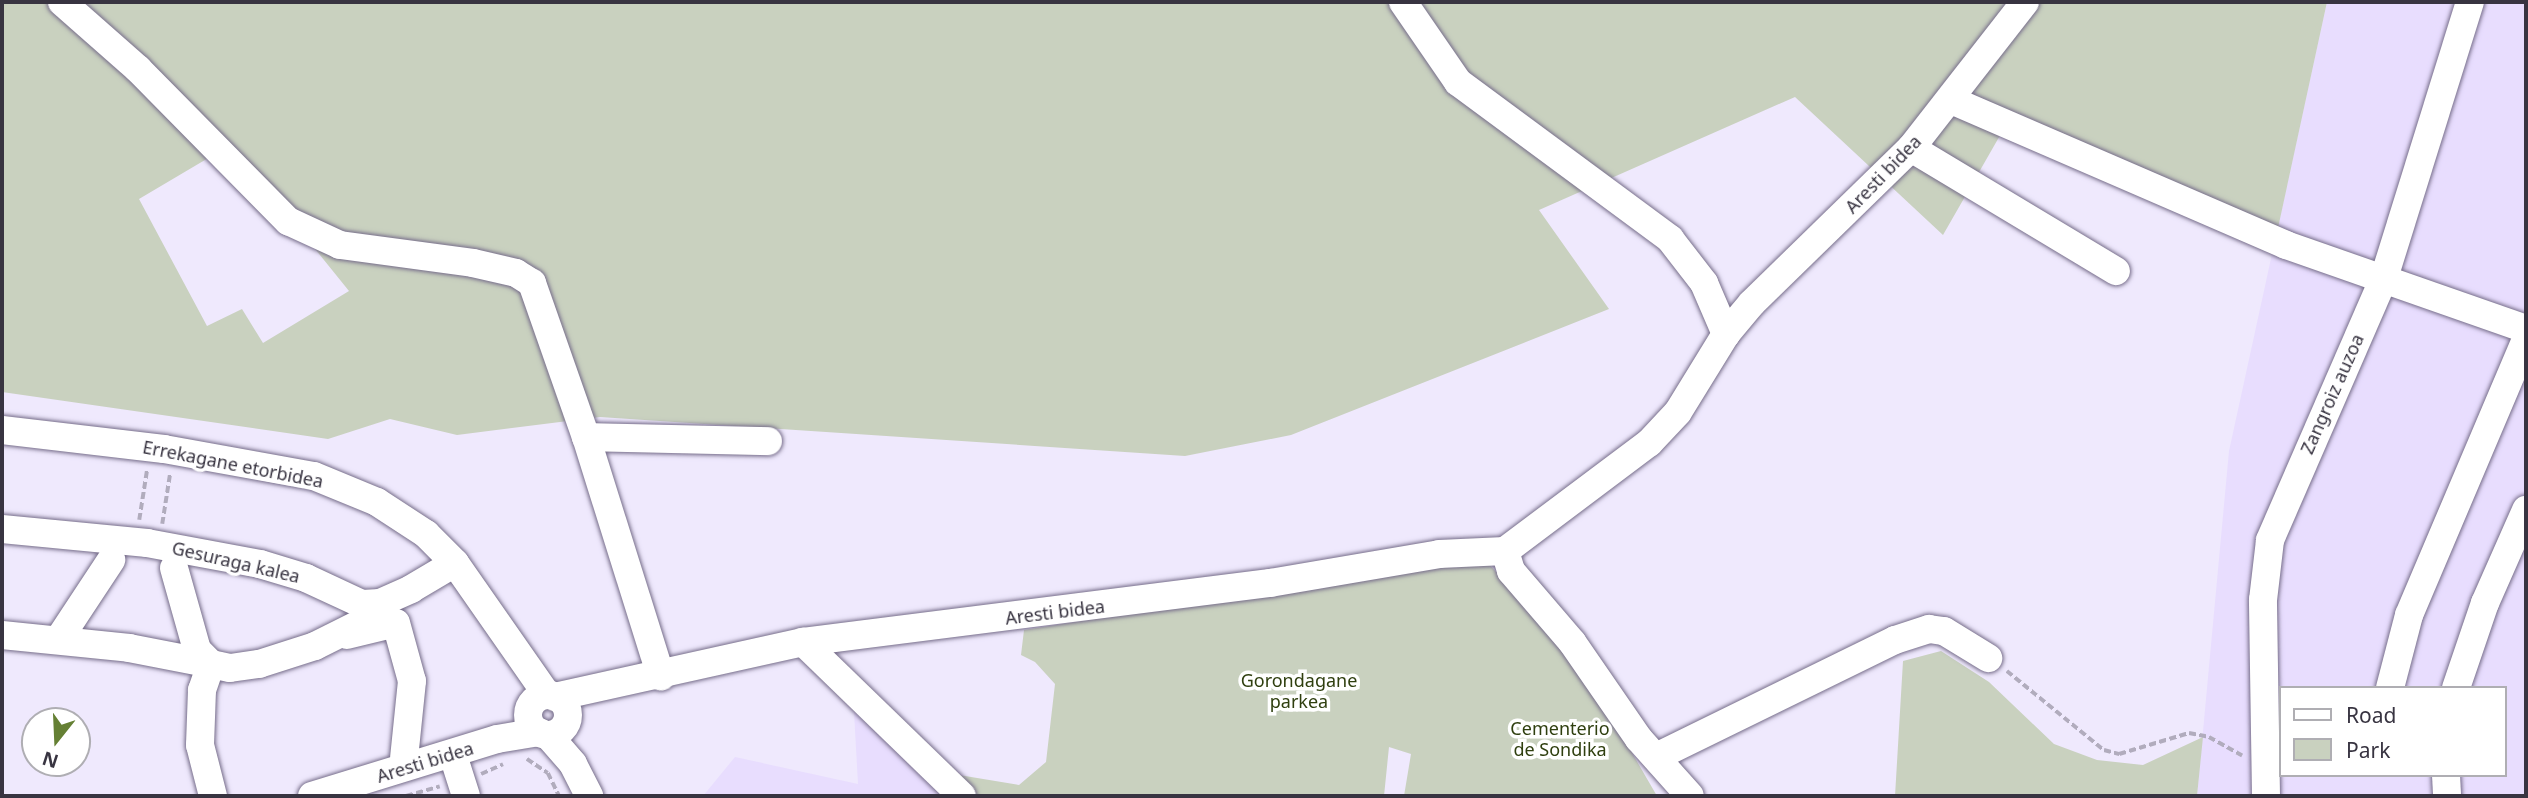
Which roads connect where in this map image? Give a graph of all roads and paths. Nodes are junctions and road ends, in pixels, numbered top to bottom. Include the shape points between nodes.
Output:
1 (62, 2) edge
2 (1403, 2) edge
3 (2025, 2) edge
4 (2470, 2) edge
5 (1951, 100) junction
6 (1912, 148) junction
7 (2116, 271) dead end
8 (2384, 278) junction
9 (2526, 329) edge
10 (1726, 334) junction
11 (2526, 340) edge
12 (2, 430) edge
13 (586, 437) junction
14 (768, 441) dead end
15 (148, 460) dead end
16 (171, 464) dead end
17 (2526, 510) edge
18 (2, 529) edge
19 (138, 531) dead end
20 (161, 535) dead end
21 (1505, 551) junction
22 (111, 560) dead end
23 (455, 563) junction
24 (174, 568) dead end
25 (2, 635) edge
26 (59, 639) junction
27 (803, 642) junction
28 (1988, 658) joint
29 (211, 664) junction
30 (661, 677) junction
31 (2391, 686) edge
32 (2457, 686) edge
33 (548, 714) junction
34 (503, 750) junction
35 (1656, 757) junction
36 (2273, 757) edge
37 (404, 758) dead end
38 (519, 758) dead end
39 (459, 777) edge
40 (2446, 777) edge
41 (213, 796) edge
42 (312, 796) edge
43 (406, 796) edge
44 (559, 796) edge
45 (589, 796) edge
46 (962, 796) edge
47 (1690, 796) edge
48 (2266, 796) edge
49 (2447, 796) edge

1 - 13 street via 181,111 288,221 340,246 472,263 516,273 532,283
2 - 10 street via 1458,82 1670,239 1704,283
3 - 5 street, Aresti bidea
4 - 8 street, Zangroiz auzoa
5 - 6 street, Aresti bidea
5 - 8 street via 2286,245
6 - 7 street
6 - 10 street, Aresti bidea
8 - 9 street
8 - 36 street, Zangroiz auzoa via 2270,540 2263,600
10 - 21 street, Aresti bidea via 1701,379 1649,443
11 - 31 street via 2409,615
12 - 23 street, Errekagane etorbidea via 164,449 314,476 377,502 426,534
13 - 14 street
13 - 30 street
15 - 19 path
16 - 20 path
17 - 32 street via 2485,603
18 - 23 street, Gesuraga kalea via 148,543 260,564 306,578 362,604 401,594
21 - 27 street, Aresti bidea via 1439,554 1270,583
21 - 35 street via 1511,571 1572,642
22 - 26 street
23 - 33 street, Errekagane etorbidea via 475,586
24 - 29 street via 197,650
25 - 26 street
26 - 29 street
27 - 30 street, Aresti bidea
27 - 46 street
28 - 35 street via 1944,631 1929,629 1895,640
28 - 36 path via 2069,717 2104,750 2119,754 2189,733 2209,737 2246,759
29 - 37 street via 230,668 258,664 353,628 354,636 396,623 412,681
29 - 41 street via 202,690 200,745
30 - 33 street, Aresti bidea via 607,689
33 - 34 street, Aresti bidea
33 - 45 street
34 - 39 street, Aresti bidea
34 - 39 path
35 - 47 street
36 - 48 street, Zangroiz auzoa
38 - 44 path via 538,764
39 - 42 street, Aresti bidea
39 - 43 path
40 - 49 street

